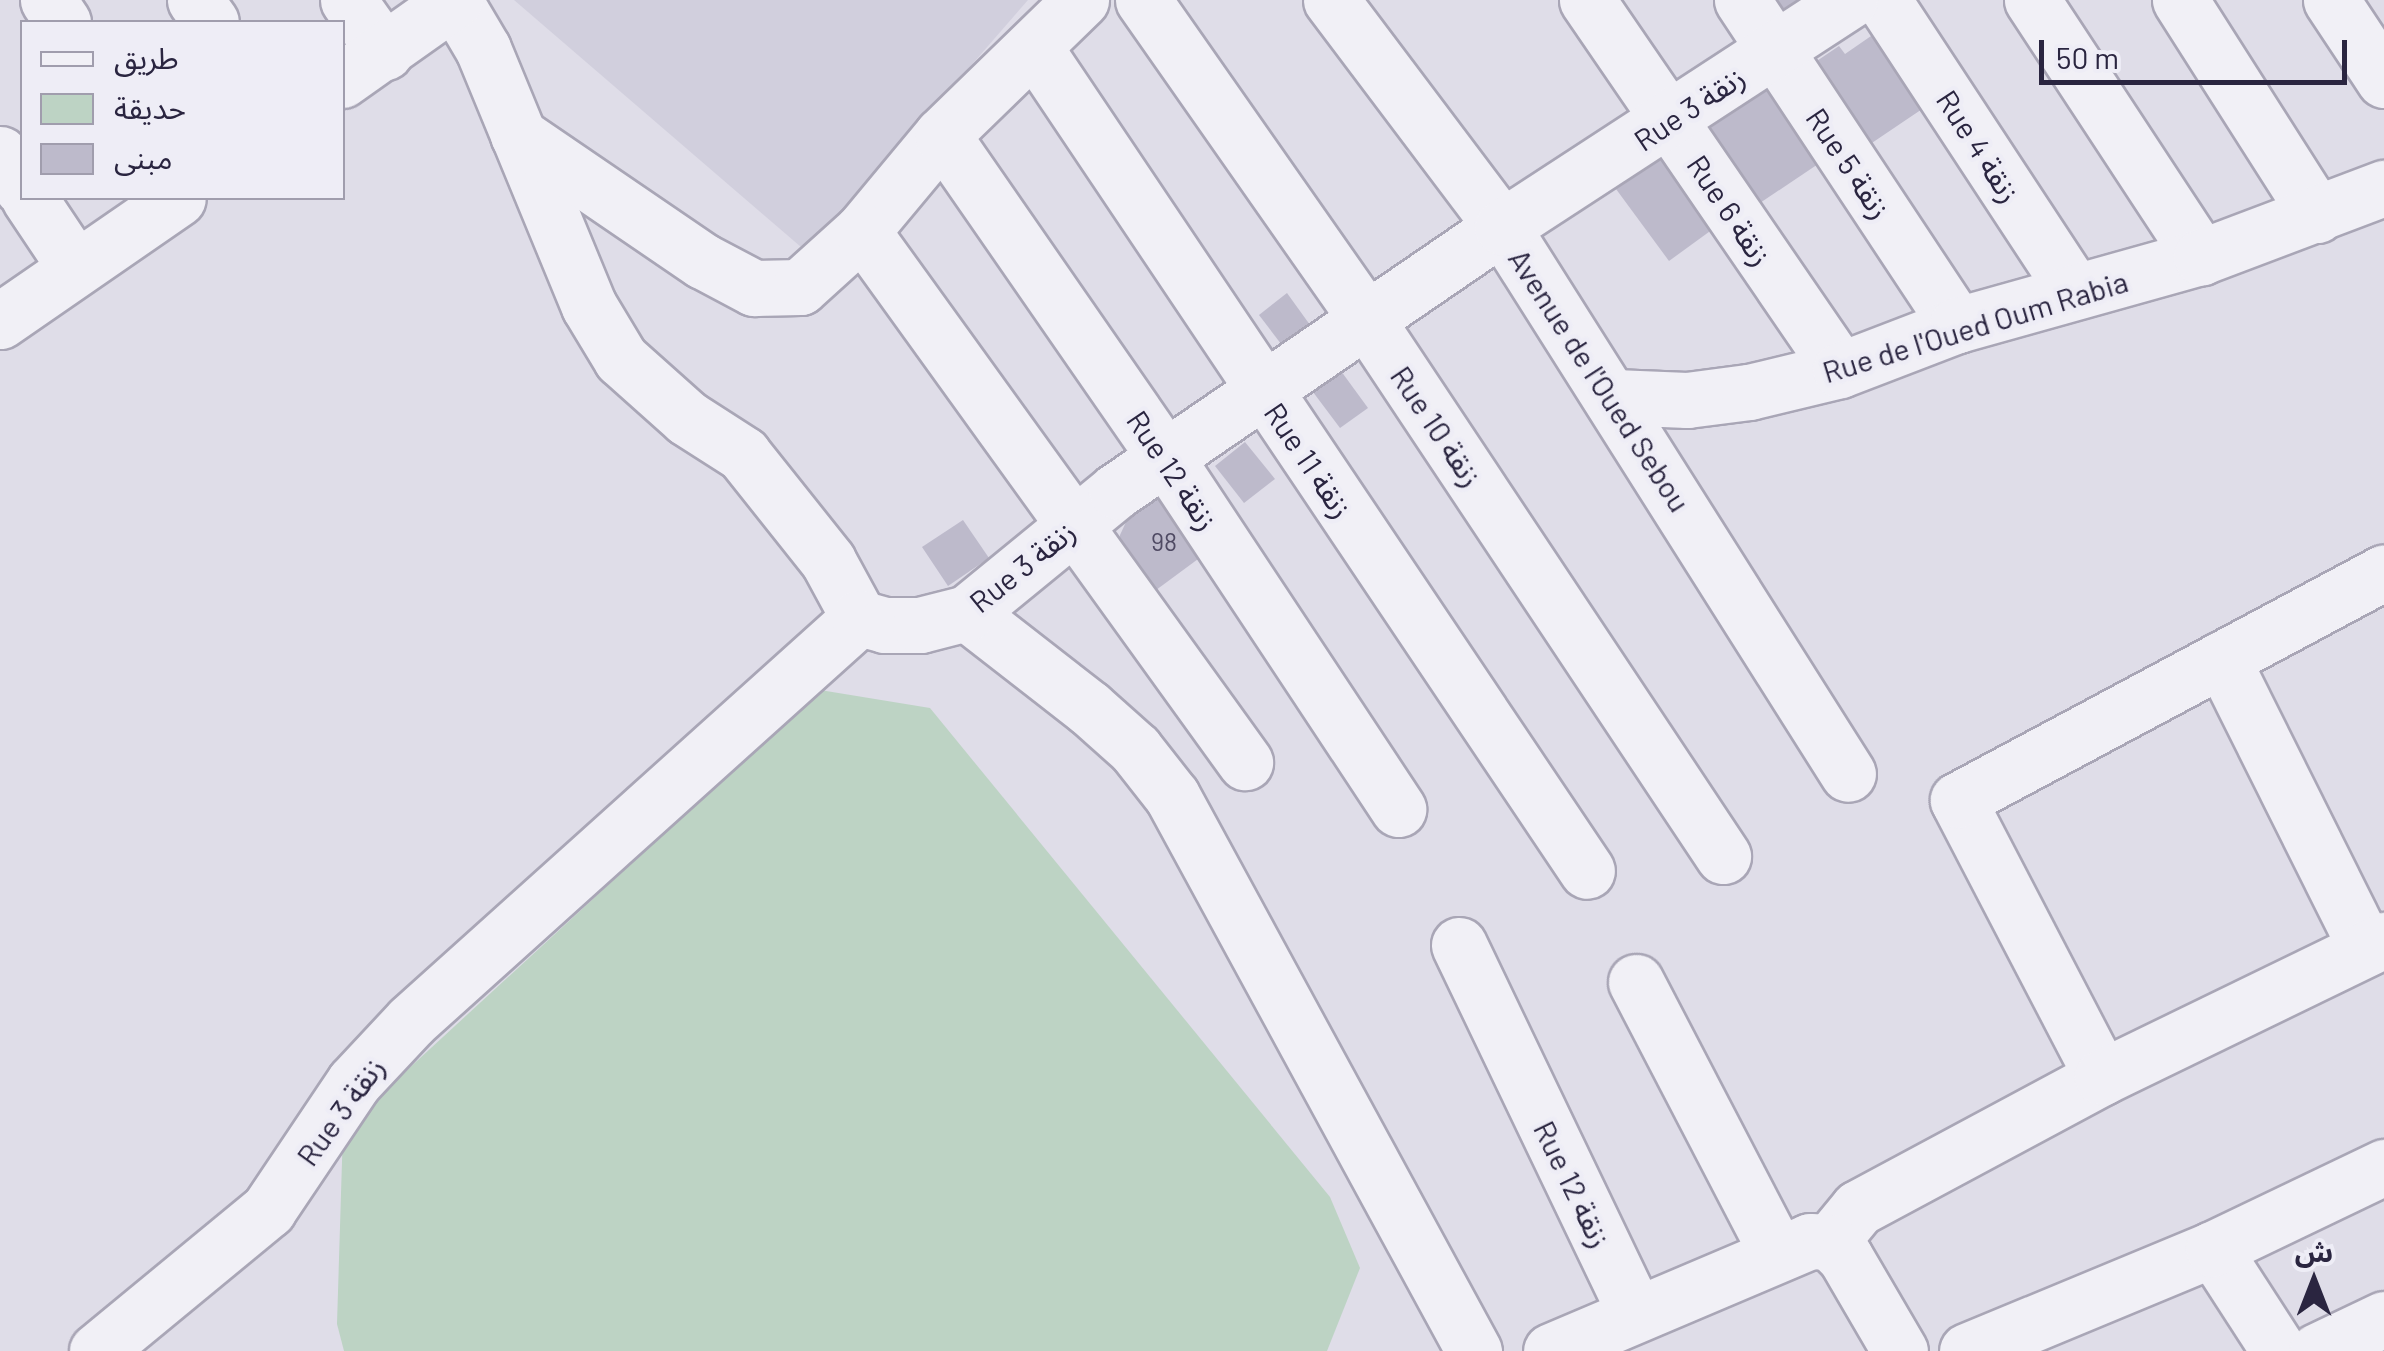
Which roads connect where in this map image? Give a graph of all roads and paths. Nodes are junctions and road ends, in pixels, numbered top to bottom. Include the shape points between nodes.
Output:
1 (348, 0) edge
2 (454, 0) edge
3 (1080, 0) edge
4 (1144, 0) edge
5 (1332, 0) edge
6 (1587, 0) edge
7 (1742, 0) edge
8 (1850, 0) edge
9 (1883, 0) edge
10 (2032, 0) edge
11 (2180, 0) edge
12 (2331, 0) edge
13 (1034, 47) junction
14 (1774, 50) junction
15 (364, 66) edge
16 (2384, 80) edge
17 (1670, 122) junction
18 (518, 135) junction
19 (942, 135) junction
20 (0, 154) edge
21 (20, 185) edge
22 (2384, 188) edge
23 (30, 200) edge
24 (175, 200) edge
25 (2316, 215) junction
26 (1502, 227) junction
27 (862, 232) junction
28 (2201, 257) junction
29 (75, 267) junction
30 (2074, 292) junction
31 (1366, 319) junction
32 (0, 321) edge
33 (1957, 326) junction
34 (1840, 370) junction
35 (1264, 393) junction
36 (1614, 397) junction
37 (1166, 458) junction
38 (1071, 526) junction
39 (2384, 572) edge
40 (967, 613) junction
41 (858, 618) junction
42 (2222, 659) junction
43 (1246, 762) dead end
44 (1848, 774) dead end
45 (1398, 808) dead end
46 (1722, 856) dead end
47 (1587, 871) dead end
48 (2375, 944) edge
49 (1459, 946) dead end
50 (1636, 982) dead end
51 (2102, 1077) junction
52 (2384, 1167) edge
53 (1830, 1242) junction
54 (2213, 1249) junction
55 (1777, 1254) junction
56 (1635, 1314) junction
57 (2384, 1319) edge
58 (98, 1351) edge
59 (1474, 1351) edge
60 (1551, 1351) edge
61 (1900, 1351) edge
62 (1968, 1351) edge
63 (2279, 1351) edge
64 (2317, 1351) edge

1 - 15 street
2 - 15 street
2 - 18 street via 483,49
3 - 13 street
4 - 31 street, Rue 10 زنقة
5 - 26 street, Avenue de l'Oued Sebou
6 - 17 street, Rue 6 زنقة
7 - 14 street, Rue 5 زنقة
8 - 14 street, Rue 3 زنقة
9 - 30 street, Rue 4 زنقة
10 - 28 street
11 - 25 street
12 - 16 street
13 - 19 street
13 - 35 street, Rue 11 زنقة
14 - 17 street, Rue 3 زنقة
14 - 33 street, Rue 5 زنقة
17 - 26 street, Rue 3 زنقة
17 - 34 street, Rue 6 زنقة
18 - 27 street via 703,261 754,288 800,287
18 - 41 street via 589,306 621,359 687,418 743,454 828,561
19 - 27 street
19 - 37 street, Rue 12 زنقة
20 - 21 street
22 - 25 street, Rue de l'Oued Oum Rabia
23 - 29 street
24 - 29 street
25 - 28 street, Rue de l'Oued Oum Rabia
26 - 31 street, Rue 3 زنقة
26 - 36 street, Avenue de l'Oued Sebou
27 - 38 street
28 - 30 street, Rue de l'Oued Oum Rabia
29 - 32 street
30 - 33 street, Rue de l'Oued Oum Rabia
31 - 35 street, Rue 3 زنقة
31 - 46 street, Rue 10 زنقة
33 - 34 street, Rue de l'Oued Oum Rabia
34 - 36 street, Rue de l'Oued Oum Rabia via 1687,400
35 - 37 street, Rue 3 زنقة
35 - 47 street, Rue 11 زنقة
36 - 44 street, Avenue de l'Oued Sebou
37 - 38 street, Rue 3 زنقة
37 - 45 street, Rue 12 زنقة
38 - 40 street, Rue 3 زنقة
38 - 43 street
39 - 42 street
40 - 41 street, Rue 3 زنقة via 920,624
40 - 59 street via 1101,718 1172,796
41 - 58 street, Rue 3 زنقة via 411,1021 354,1082 268,1210
42 - 48 street
42 - 51 street via 1958,800
48 - 51 street
49 - 56 street, Rue 12 زنقة
50 - 55 street
51 - 53 street via 1858,1208
52 - 54 street
53 - 55 street via 1810,1241
53 - 61 street
54 - 62 street
54 - 63 street
55 - 56 street
56 - 60 street
57 - 64 street

